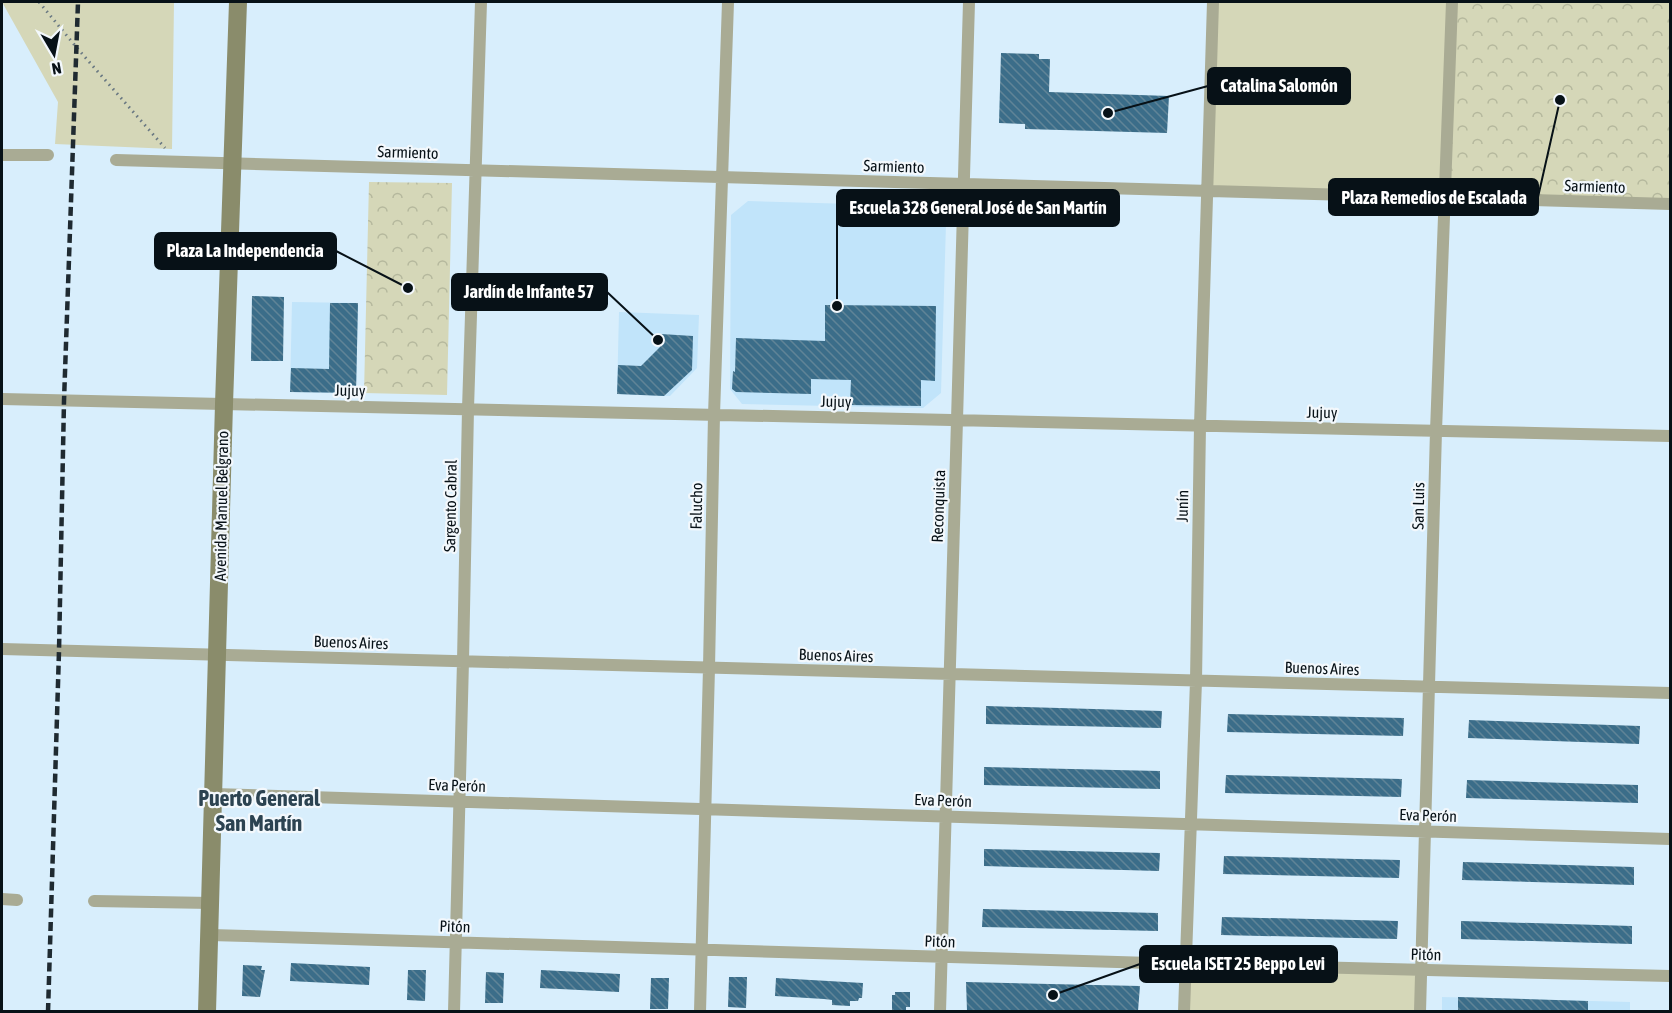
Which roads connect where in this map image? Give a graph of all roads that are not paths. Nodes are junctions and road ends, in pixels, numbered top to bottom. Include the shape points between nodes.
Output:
1 (238, 2) edge
2 (481, 2) edge
3 (728, 2) edge
4 (969, 2) edge
5 (1213, 2) edge
6 (1452, 2) edge
7 (2, 155) edge
8 (48, 155) dead end
9 (116, 160) dead end
10 (233, 163) junction
11 (476, 170) junction
12 (723, 177) junction
13 (964, 184) junction
14 (1208, 191) junction
15 (1446, 198) junction
16 (1671, 204) edge
17 (2, 399) edge
18 (224, 404) junction
19 (468, 410) junction
20 (714, 415) junction
21 (957, 420) junction
22 (1200, 426) junction
23 (1436, 431) junction
24 (1671, 436) edge
25 (2, 650) edge
26 (218, 654) junction
27 (463, 661) junction
28 (709, 668) junction
29 (950, 674) junction
30 (1196, 681) junction
31 (1430, 687) junction
32 (1671, 693) edge
33 (214, 794) junction
34 (459, 801) junction
35 (705, 809) junction
36 (946, 817) junction
37 (1190, 825) junction
38 (1425, 832) junction
39 (1671, 839) edge
40 (2, 899) edge
41 (17, 900) dead end
42 (94, 901) dead end
43 (211, 903) junction
44 (210, 934) junction
45 (456, 942) junction
46 (701, 950) junction
47 (942, 957) junction
48 (1185, 964) junction
49 (1421, 970) junction
50 (1671, 976) edge
51 (207, 1011) edge
52 (454, 1011) edge
53 (700, 1011) edge
54 (940, 1011) edge
55 (1184, 1011) edge
56 (1420, 1011) edge

1 - 10 main road, Avenida Manuel Belgrano
2 - 11 street, Sargento Cabral
3 - 12 street, Falucho
4 - 13 street, Reconquista
5 - 14 street, Junín
6 - 15 street, San Luis
7 - 8 street
9 - 10 street, Sarmiento
10 - 11 street, Sarmiento
10 - 18 main road, Avenida Manuel Belgrano
11 - 12 street, Sarmiento
11 - 19 street, Sargento Cabral
12 - 13 street, Sarmiento
12 - 20 street, Falucho
13 - 14 street, Sarmiento
13 - 21 street, Reconquista
14 - 15 street, Sarmiento
14 - 22 street, Junín
15 - 16 street, Sarmiento
15 - 23 street, San Luis
17 - 18 street, Jujuy
18 - 19 street, Jujuy
18 - 26 main road, Avenida Manuel Belgrano
19 - 20 street, Jujuy
19 - 27 street, Sargento Cabral
20 - 21 street, Jujuy
20 - 28 street, Falucho
21 - 22 street, Jujuy
21 - 29 street, Reconquista
22 - 23 street, Jujuy
22 - 30 street, Junín
23 - 24 street, Jujuy
23 - 31 street, San Luis
25 - 26 street, Buenos Aires
26 - 27 street, Buenos Aires
26 - 33 main road, Avenida Manuel Belgrano
27 - 28 street, Buenos Aires
27 - 34 street, Sargento Cabral
28 - 29 street, Buenos Aires
28 - 35 street, Falucho
29 - 30 street, Buenos Aires
29 - 36 street, Reconquista
30 - 31 street, Buenos Aires
30 - 37 street, Junín
31 - 32 street, Buenos Aires
31 - 38 street, San Luis
33 - 34 street, Eva Perón
33 - 43 main road, Avenida Manuel Belgrano
34 - 35 street, Eva Perón
34 - 45 street, Sargento Cabral
35 - 36 street, Eva Perón
35 - 46 street, Falucho
36 - 37 street, Eva Perón
36 - 47 street, Reconquista
37 - 38 street, Eva Perón
37 - 48 street, Junín
38 - 39 street, Eva Perón
38 - 49 street, San Luis
40 - 41 street
42 - 43 street
43 - 44 main road, Avenida Manuel Belgrano
44 - 45 street, Pitón
44 - 51 main road, Avenida Manuel Belgrano
45 - 46 street, Pitón
45 - 52 street, Sargento Cabral
46 - 47 street, Pitón
46 - 53 street, Falucho
47 - 48 street, Pitón
47 - 54 street, Reconquista
48 - 49 street, Pitón
48 - 55 street, Junín
49 - 50 street, Pitón
49 - 56 street, San Luis

